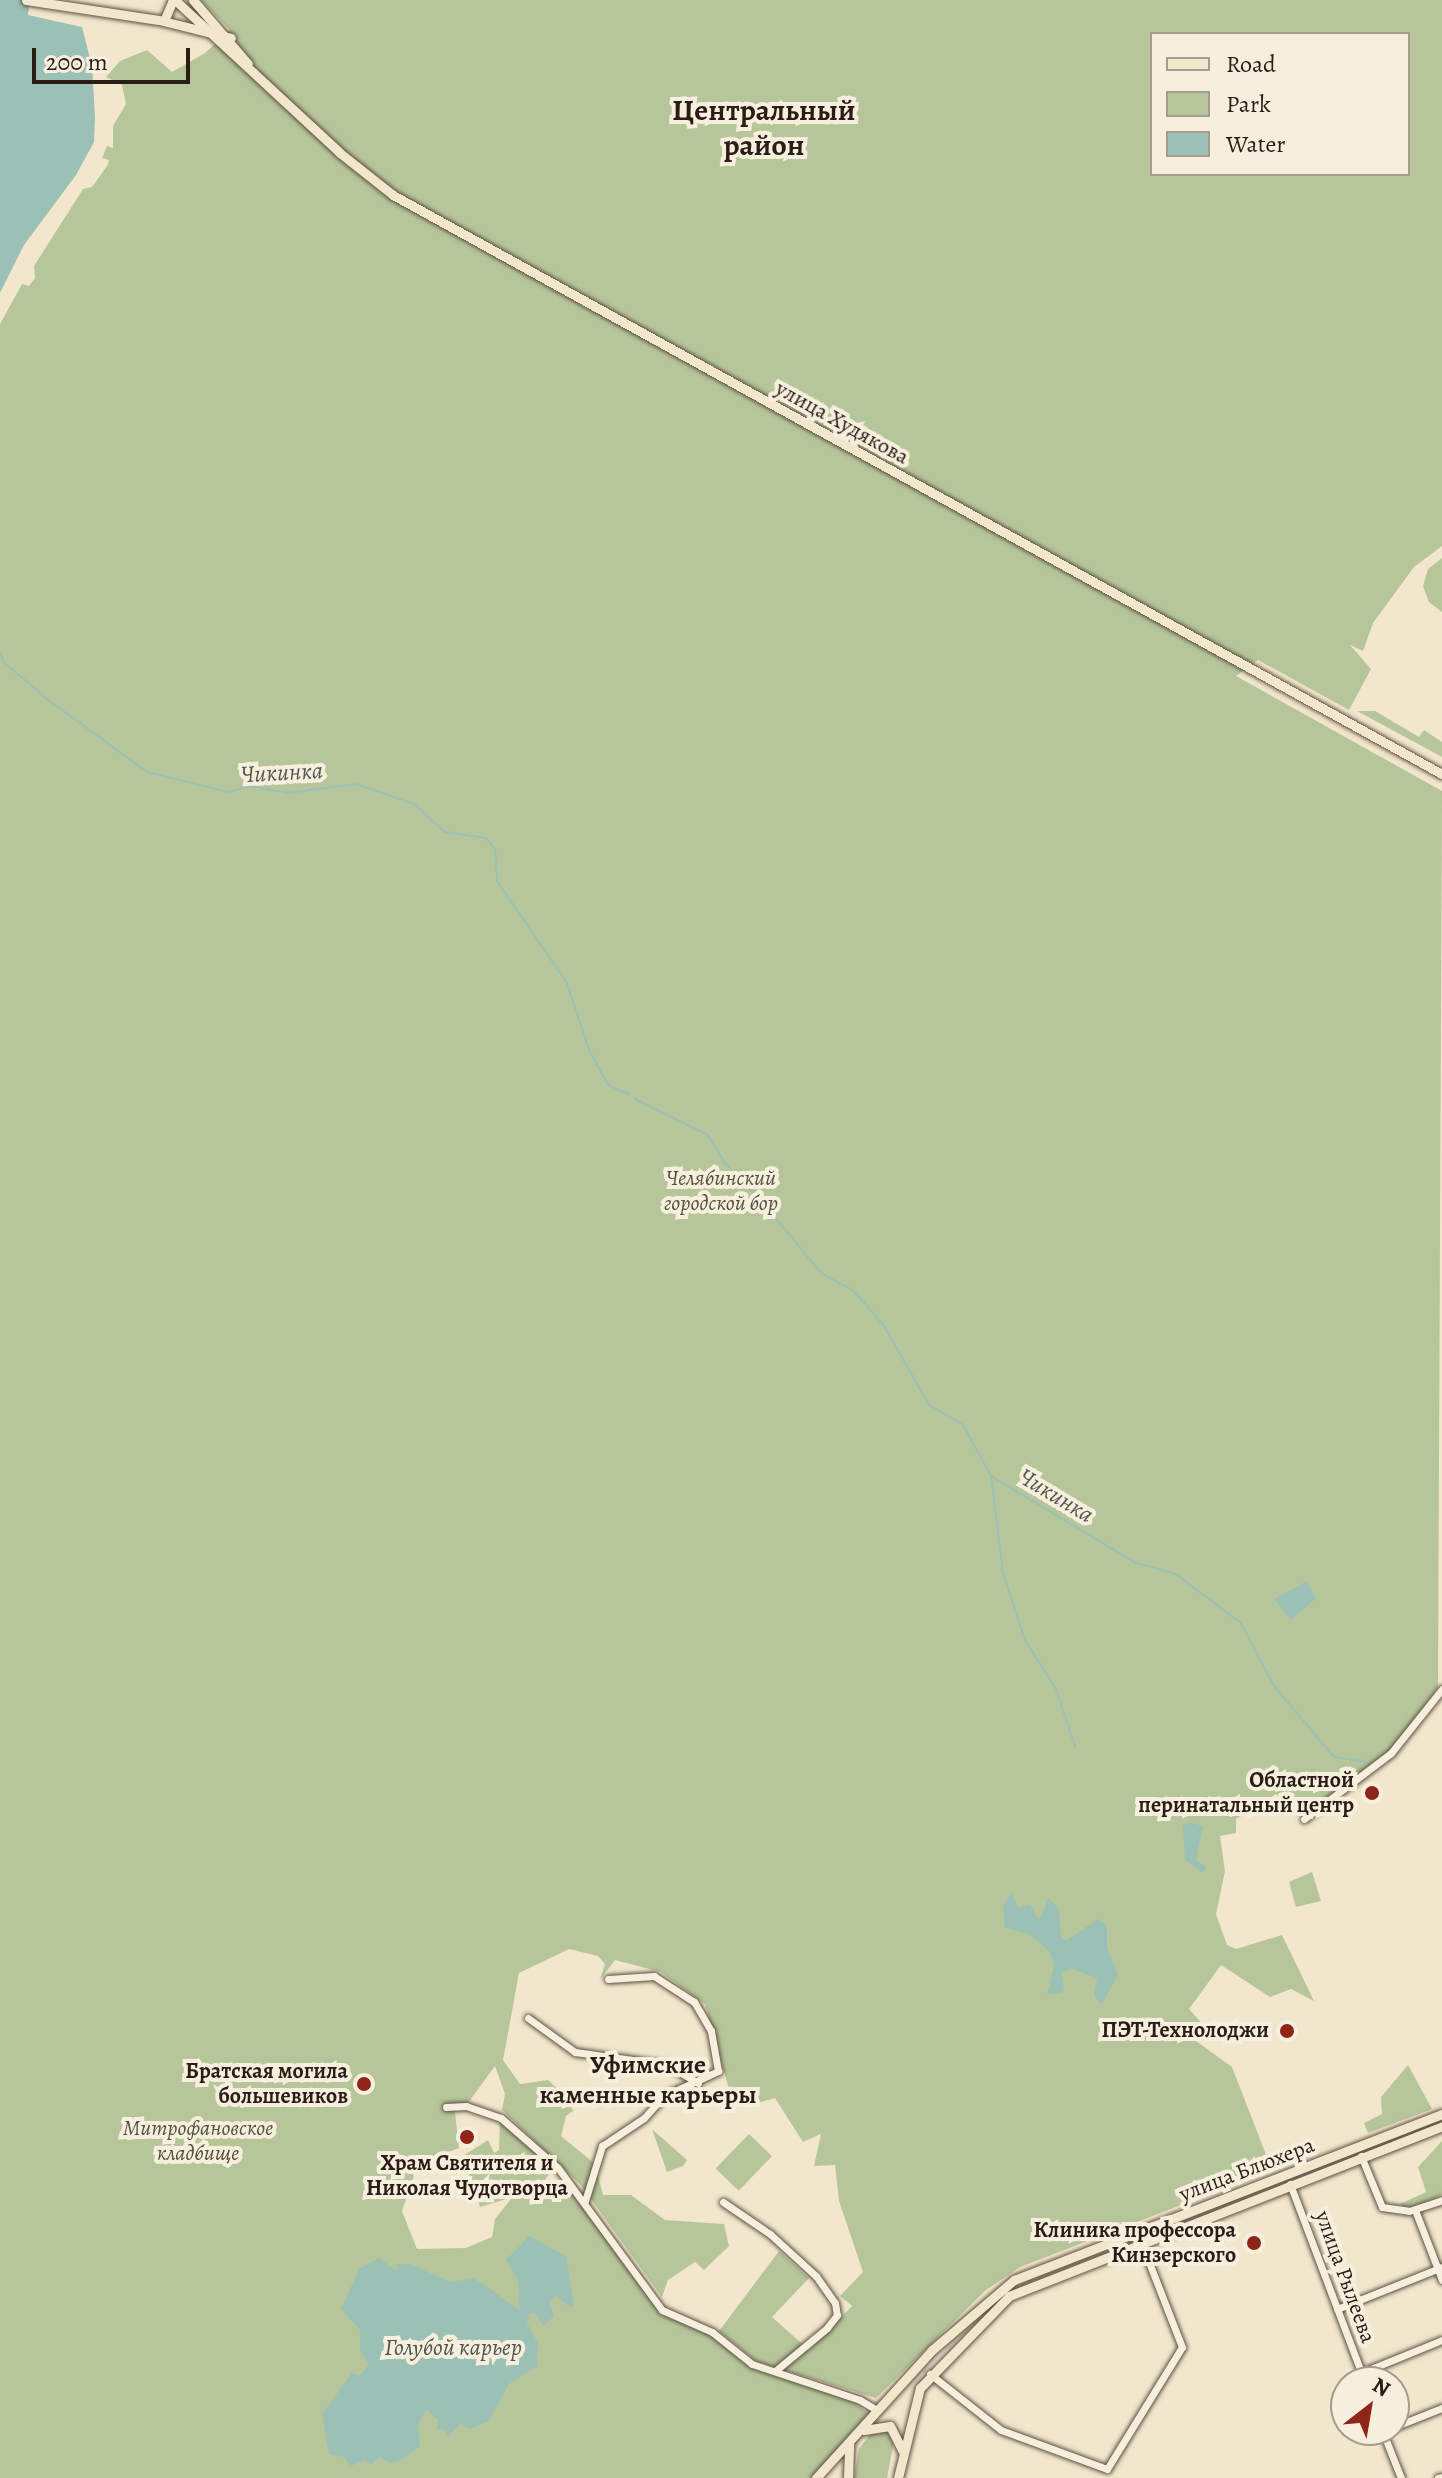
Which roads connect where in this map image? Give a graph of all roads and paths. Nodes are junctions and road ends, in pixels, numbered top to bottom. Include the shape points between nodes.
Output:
1 (26, 0) edge
2 (174, 0) edge
3 (193, 0) edge
4 (164, 21) junction
5 (202, 30) junction
6 (231, 38) junction
7 (251, 68) junction
8 (1442, 774) edge
9 (1442, 1689) edge
10 (1304, 1819) dead end
11 (608, 1979) dead end
12 (528, 2018) dead end
13 (698, 2083) junction
14 (446, 2107) dead end
15 (1442, 2114) edge
16 (1442, 2126) edge
17 (1361, 2156) junction
18 (1286, 2173) junction
19 (1290, 2184) junction
20 (1442, 2200) edge
21 (585, 2201) junction
22 (723, 2202) dead end
23 (1415, 2210) junction
24 (1141, 2242) junction
25 (1440, 2268) edge
26 (1442, 2280) edge
27 (1337, 2309) junction
28 (1442, 2340) edge
29 (1358, 2366) edge
30 (1378, 2366) edge
31 (775, 2371) junction
32 (930, 2374) junction
33 (1442, 2408) edge
34 (878, 2411) junction
35 (1410, 2421) edge
36 (860, 2432) junction
37 (849, 2443) junction
38 (1390, 2446) edge
39 (904, 2455) junction
40 (900, 2476) edge
41 (816, 2478) edge
42 (848, 2478) edge
43 (1401, 2478) edge

1 - 4 main road
2 - 4 main road
2 - 5 main road
3 - 6 main road
4 - 5 main road
5 - 6 main road
5 - 7 main road
6 - 7 main road
7 - 8 main road, улица Худякова via 340,153 393,195
9 - 10 street via 1391,1753
11 - 13 street via 654,1976 694,2002 711,2031 718,2071
12 - 13 street via 575,2052 668,2065
13 - 21 street via 664,2096 644,2118 602,2146
14 - 21 street via 466,2106 501,2118 558,2168
15 - 18 main road, улица Блюхера
16 - 17 main road, улица Блюхера
17 - 19 main road, улица Блюхера
17 - 23 street via 1382,2207
18 - 19 main road
18 - 34 main road, улица Блюхера via 1014,2280 974,2309
19 - 24 main road, улица Блюхера
19 - 27 street, улица Рылеева
20 - 23 street
21 - 31 street via 662,2310 712,2332 752,2364
22 - 31 street via 770,2234 816,2276 835,2303 837,2315 827,2328
23 - 25 street
24 - 32 main road, улица Блюхера via 1009,2296
24 - 32 street via 1182,2347 1107,2469 1001,2430
25 - 26 street
25 - 27 street
27 - 29 street, улица Рылеева
28 - 30 street
31 - 34 street
32 - 39 main road, улица Блюхера via 916,2396
33 - 35 street
34 - 36 main road, улица Блюхера
36 - 37 main road, улица Блюхера
36 - 39 main road via 890,2426
37 - 41 main road, улица Блюхера
37 - 42 main road
38 - 43 street
39 - 40 main road, улица Блюхера

